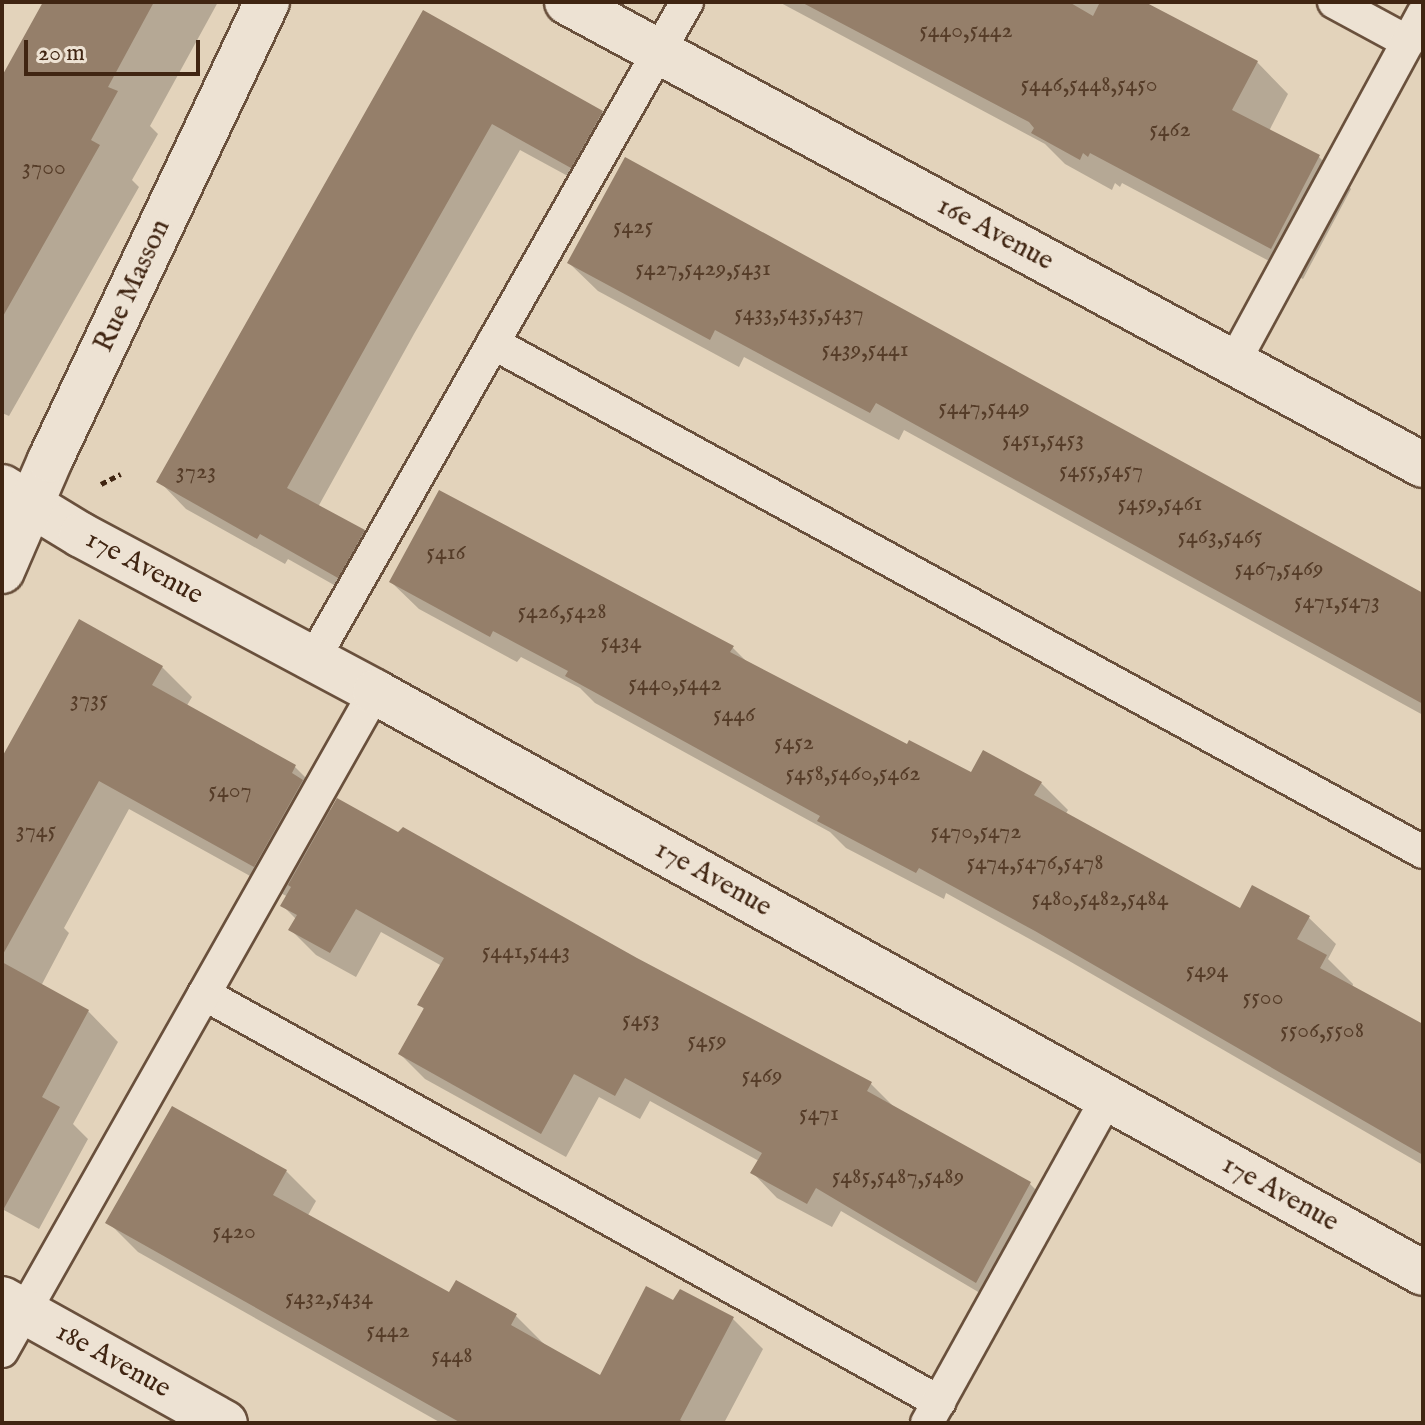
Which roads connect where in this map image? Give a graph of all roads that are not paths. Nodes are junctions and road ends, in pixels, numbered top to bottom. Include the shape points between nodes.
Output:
1 (267, 2) edge
2 (567, 2) edge
3 (687, 2) edge
4 (1334, 2) edge
5 (1416, 28) edge
6 (658, 51) junction
7 (493, 343) junction
8 (1234, 362) junction
9 (1423, 465) edge
10 (17, 496) edge
11 (2, 571) edge
12 (314, 658) junction
13 (375, 692) junction
14 (1423, 852) edge
15 (204, 994) junction
16 (1107, 1098) junction
17 (1423, 1273) edge
18 (13, 1305) edge
19 (2, 1351) edge
20 (933, 1412) edge
21 (225, 1423) edge

1 - 10 street, Rue Masson via 50,460
2 - 6 street, 16e Avenue
3 - 6 lane
4 - 5 lane
5 - 8 lane
6 - 7 lane
6 - 8 street, 16e Avenue
7 - 12 lane
7 - 14 lane
8 - 9 street, 16e Avenue
10 - 11 street, Rue Masson
10 - 12 street, 17e Avenue
12 - 13 street, 17e Avenue
13 - 15 lane
13 - 16 street, 17e Avenue
15 - 18 lane
15 - 20 lane
16 - 17 street, 17e Avenue
16 - 20 lane
18 - 19 lane
18 - 21 street, 18e Avenue

